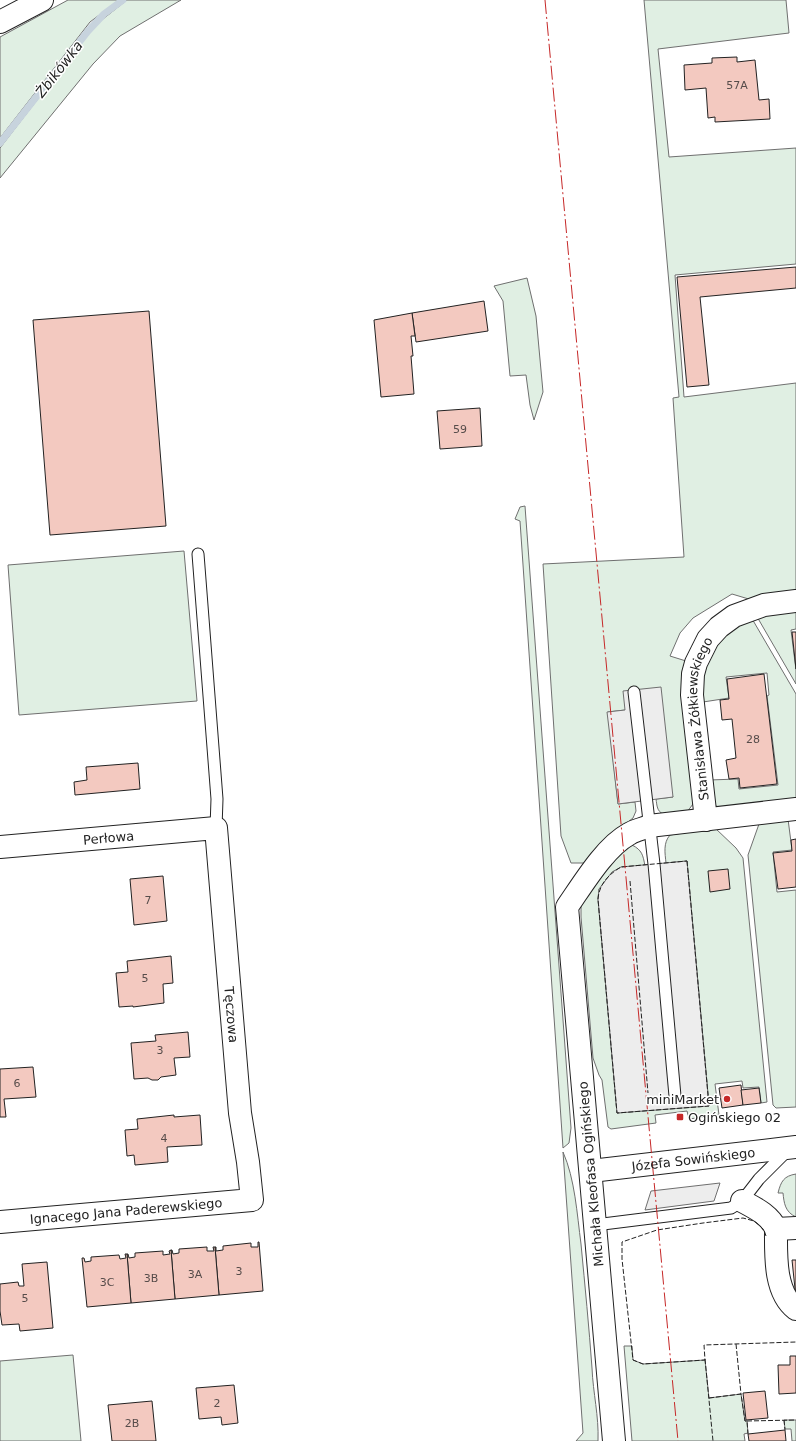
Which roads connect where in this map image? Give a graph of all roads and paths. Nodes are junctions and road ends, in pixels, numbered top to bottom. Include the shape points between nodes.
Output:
1 (42, 0) edge
2 (0, 22) edge
3 (198, 554) dead end
4 (796, 601) edge
5 (634, 692) dead end
6 (796, 809) edge
7 (706, 820) junction
8 (649, 826) junction
9 (216, 828) junction
10 (0, 847) edge
11 (567, 907) joint
12 (675, 1096) dead end
13 (793, 1148) edge
14 (591, 1171) junction
15 (252, 1200) joint
16 (742, 1200) junction
17 (0, 1222) edge
18 (595, 1225) junction
19 (786, 1228) edge
20 (796, 1310) edge
21 (614, 1441) edge

1 - 2 street
3 - 9 lane via 217,799
4 - 7 street, Stanisława Żółkiewskiego via 764,605 734,616 719,627 708,640 696,663 692,695
5 - 8 lane
6 - 7 street
7 - 8 street, Stanisława Żółkiewskiego
8 - 11 street, Stanisława Żółkiewskiego via 629,833 614,844
8 - 12 lane
9 - 10 street, Perłowa
9 - 15 street, Tęczowa via 240,1113
11 - 14 street, Michała Kleofasa Ogińskiego
13 - 14 street, Józefa Sowińskiego
13 - 16 lane via 773,1164
14 - 18 street, Michała Kleofasa Ogińskiego
15 - 17 street, Ignacego Jana Paderewskiego
16 - 18 lane via 731,1208 722,1210
16 - 19 street via 774,1224
18 - 21 street, Michała Kleofasa Ogińskiego
19 - 20 street via 777,1264 781,1288 787,1301

